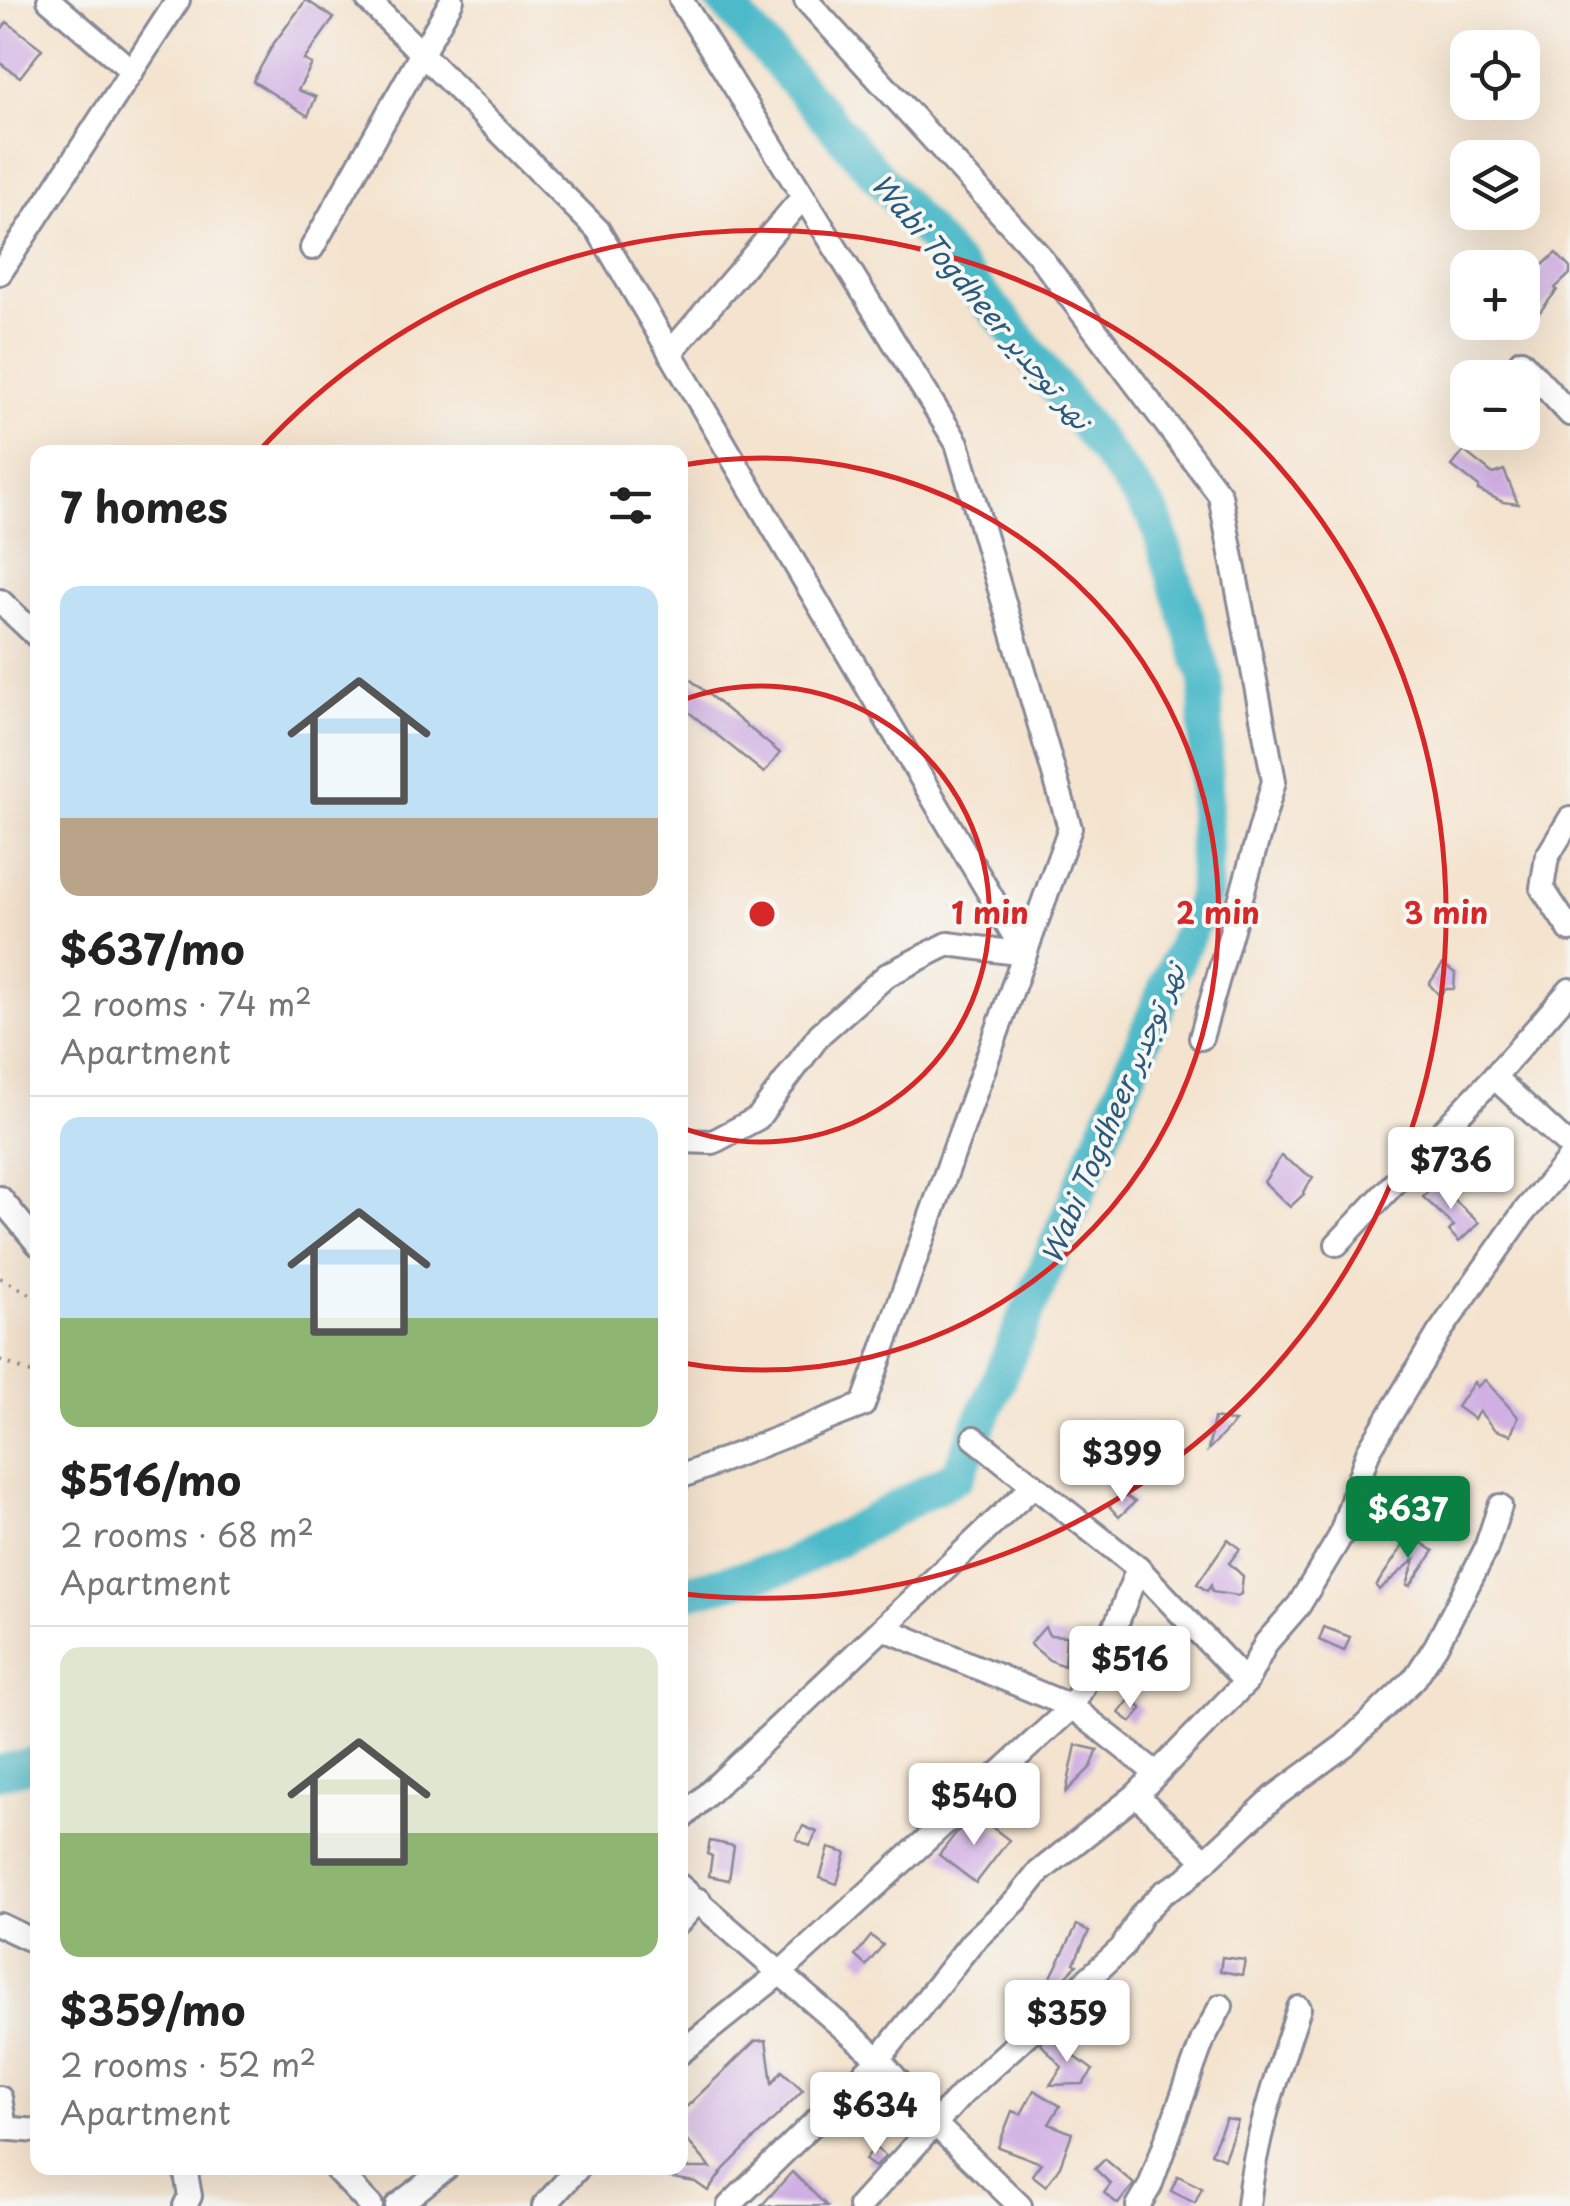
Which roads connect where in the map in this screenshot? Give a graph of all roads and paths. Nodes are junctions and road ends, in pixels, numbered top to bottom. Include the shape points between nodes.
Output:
1 (50, 0) edge
2 (178, 0) edge
3 (368, 0) edge
4 (452, 0) edge
5 (681, 0) edge
6 (806, 0) edge
7 (421, 55) junction
8 (132, 70) junction
9 (803, 197) junction
10 (312, 248) dead end
11 (0, 273) edge
12 (670, 354) junction
13 (1540, 381) edge
14 (1570, 414) edge
15 (0, 600) edge
16 (30, 629) edge
17 (1570, 819) edge
18 (1570, 930) edge
19 (1025, 954) junction
20 (1570, 990) edge
21 (1202, 1038) dead end
22 (1494, 1077) junction
23 (688, 1141) edge
24 (1570, 1147) edge
25 (1570, 1158) edge
26 (0, 1198) edge
27 (30, 1234) edge
28 (1337, 1244) dead end
29 (0, 1278) edge
30 (30, 1294) edge
31 (0, 1360) edge
32 (30, 1373) edge
33 (974, 1438) dead end
34 (688, 1474) edge
35 (1034, 1486) junction
36 (1500, 1506) dead end
37 (1138, 1568) junction
38 (882, 1628) junction
39 (1246, 1682) junction
40 (1072, 1707) junction
41 (1156, 1773) junction
42 (1136, 1795) junction
43 (688, 1812) edge
44 (1206, 1860) junction
45 (690, 1893) edge
46 (0, 1924) edge
47 (30, 1939) edge
48 (779, 1974) junction
49 (1222, 2006) dead end
50 (1299, 2008) dead end
51 (688, 2048) edge
52 (878, 2059) junction
53 (0, 2098) edge
54 (935, 2124) junction
55 (2, 2128) edge
56 (30, 2130) edge
57 (186, 2175) edge
58 (341, 2175) edge
59 (437, 2175) edge
60 (572, 2175) edge
61 (1016, 2205) edge
62 (185, 2206) edge
63 (371, 2206) edge
64 (398, 2206) edge
65 (544, 2206) edge
66 (729, 2206) edge
67 (860, 2206) edge
68 (1138, 2206) edge
69 (1248, 2206) edge

1 - 8 street
2 - 8 street
3 - 7 street
4 - 7 street
5 - 9 street
6 - 21 street via 1037,253 1220,495 1274,781
7 - 10 street
7 - 12 street via 598,230
8 - 11 street
9 - 12 street
9 - 19 street via 957,443 1070,828
12 - 19 street
13 - 14 street
15 - 16 street
17 - 18 street via 1547,857 1542,888
19 - 23 street via 948,944 886,976 820,1034 758,1118 713,1142
19 - 34 street via 863,1406
20 - 22 street
22 - 24 street
22 - 28 street
25 - 39 street via 1439,1333 1368,1452 1340,1537
26 - 27 street
29 - 30 path
31 - 32 path
33 - 35 street
35 - 37 street
35 - 38 street
36 - 44 street via 1485,1550 1415,1678
37 - 39 street
37 - 40 street
38 - 40 street
38 - 43 street
39 - 41 street
40 - 41 street
40 - 48 street
41 - 42 street
42 - 44 street
42 - 52 street via 1038,1872
44 - 54 street via 1142,1914 1122,1948
45 - 48 street
46 - 47 street
48 - 51 street
48 - 52 street
49 - 68 street
50 - 69 street via 1252,2163
52 - 54 street
52 - 66 street
53 - 55 street
54 - 61 street
54 - 67 street
55 - 56 street
57 - 62 street
58 - 63 street
59 - 64 street
60 - 65 street

